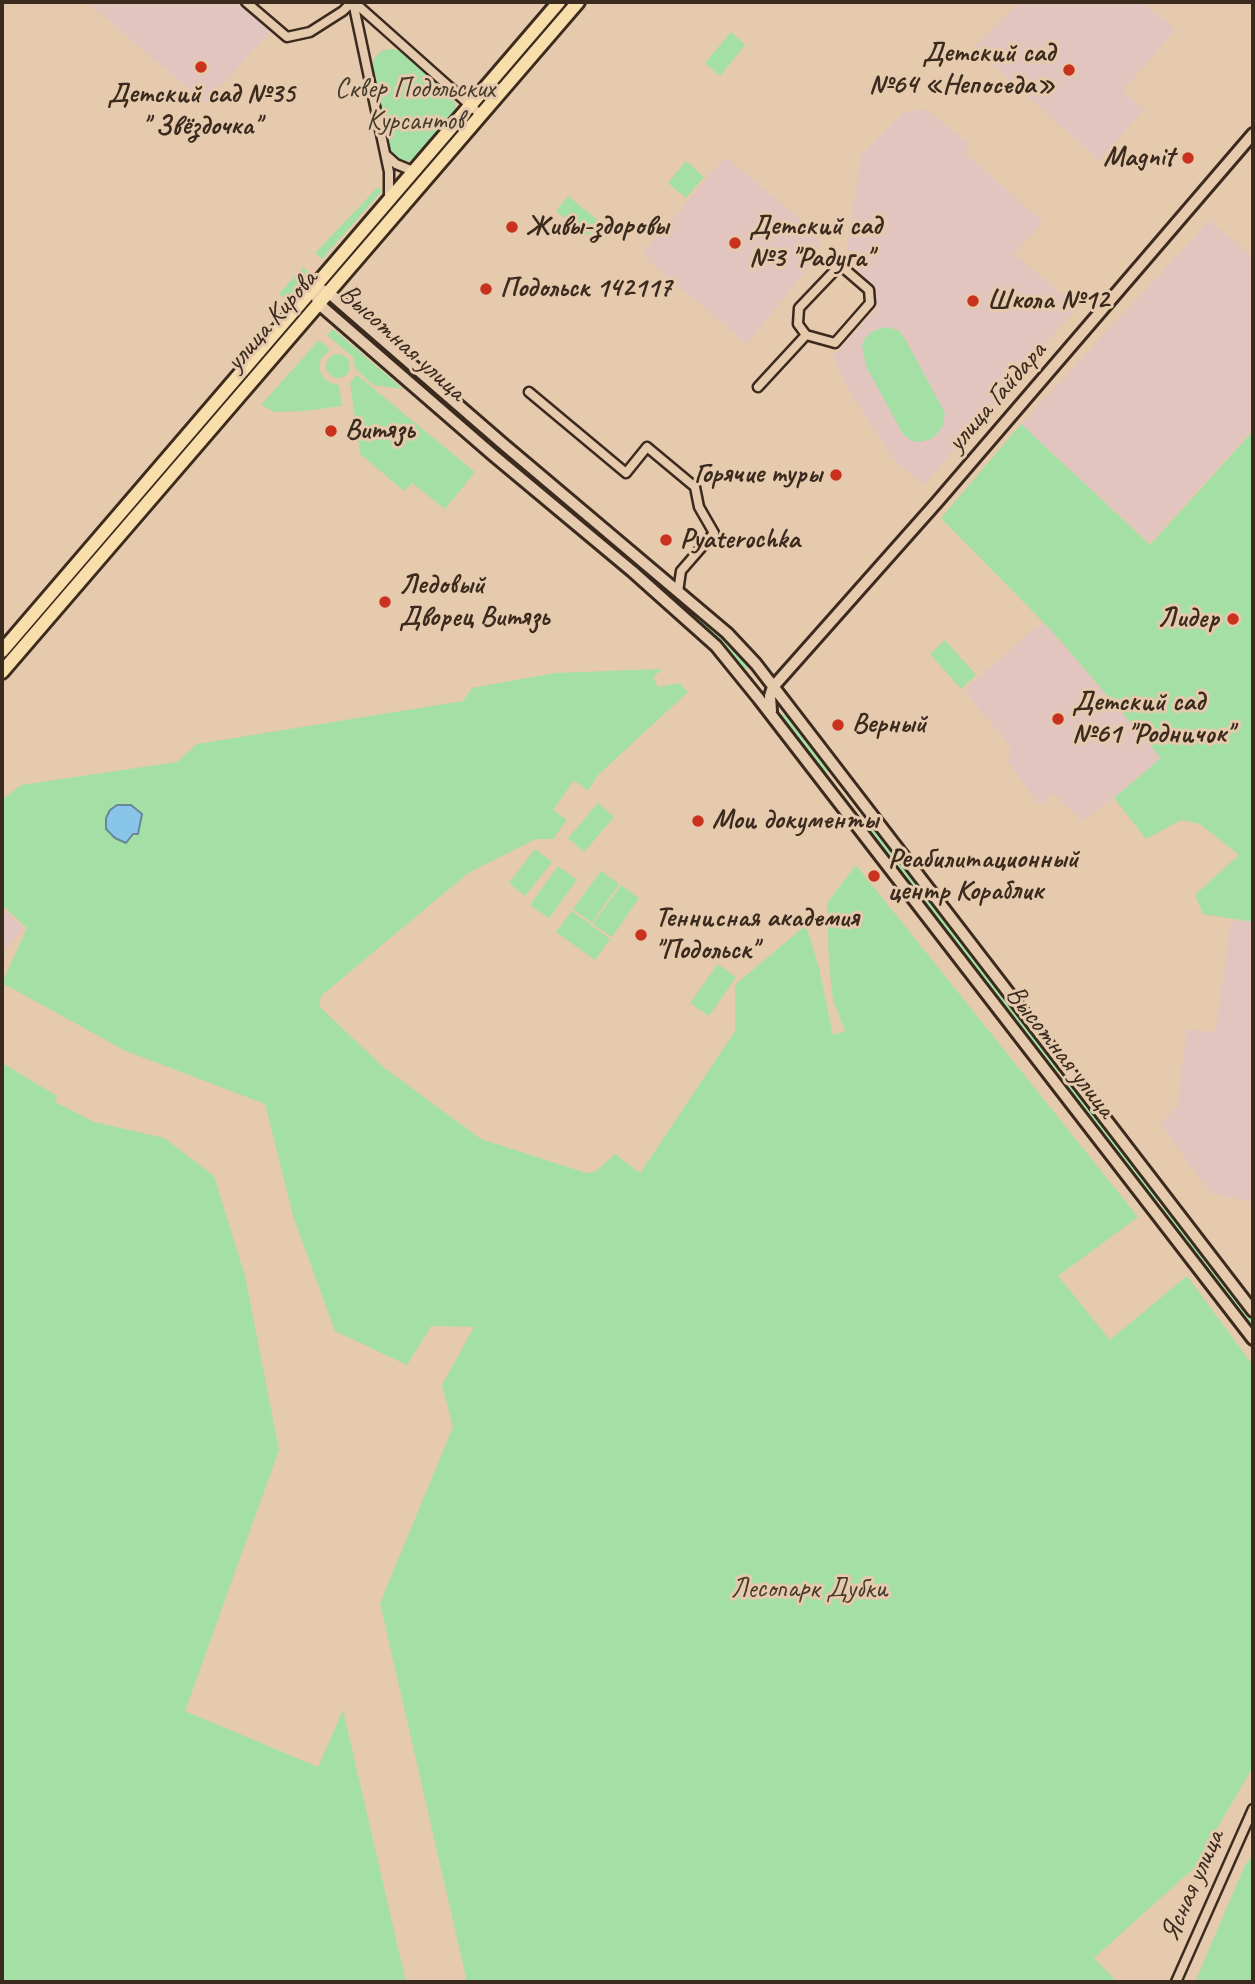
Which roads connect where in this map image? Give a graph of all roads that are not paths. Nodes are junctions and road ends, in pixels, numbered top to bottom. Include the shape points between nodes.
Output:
1 (246, 2) edge
2 (353, 2) edge
3 (559, 2) edge
4 (578, 2) edge
5 (470, 105) junction
6 (481, 115) junction
7 (1253, 134) edge
8 (384, 152) junction
9 (436, 167) junction
10 (413, 171) junction
11 (389, 199) junction
12 (313, 287) junction
13 (328, 292) junction
14 (319, 304) junction
15 (806, 335) junction
16 (758, 387) dead end
17 (529, 391) dead end
18 (502, 443) junction
19 (493, 455) junction
20 (644, 563) junction
21 (635, 574) junction
22 (678, 592) junction
23 (2, 651) edge
24 (2, 672) edge
25 (746, 682) junction
26 (773, 687) junction
27 (772, 715) junction
28 (845, 781) junction
29 (831, 792) junction
30 (1253, 1311) edge
31 (1253, 1339) edge
32 (1253, 1809) edge
33 (1176, 1982) edge

1 - 2 street via 287,37 310,32
2 - 5 street
2 - 8 street
3 - 5 main road, улица Кирова
4 - 6 main road, улица Кирова
5 - 6 street
5 - 10 main road, улица Кирова
6 - 9 main road, улица Кирова
7 - 26 street, улица Гайдара
8 - 10 street
8 - 11 street
9 - 10 street
9 - 13 main road, улица Кирова
10 - 11 main road, улица Кирова
11 - 12 main road, улица Кирова
12 - 13 street, Высотная улица
12 - 14 street, Высотная улица
12 - 23 main road, улица Кирова
13 - 14 main road, улица Кирова
13 - 18 street, Высотная улица
14 - 19 street, Высотная улица
14 - 24 main road, улица Кирова
15 - 15 street via 798,324 799,308 840,265 869,290 870,303 835,343
15 - 16 street
17 - 22 street via 626,473 647,447 695,487 699,507 714,533 681,571
18 - 19 street
18 - 20 street, Высотная улица
19 - 21 street, Высотная улица
20 - 21 street
20 - 22 street, Высотная улица
21 - 25 street, Высотная улица via 716,646
22 - 26 street, Высотная улица via 727,633
25 - 26 street via 755,688
25 - 27 street, Высотная улица
26 - 27 street
26 - 28 street, Высотная улица
27 - 29 street, Высотная улица
28 - 29 street
28 - 30 street, Высотная улица
29 - 31 street, Высотная улица
32 - 33 street, Ясная улица

